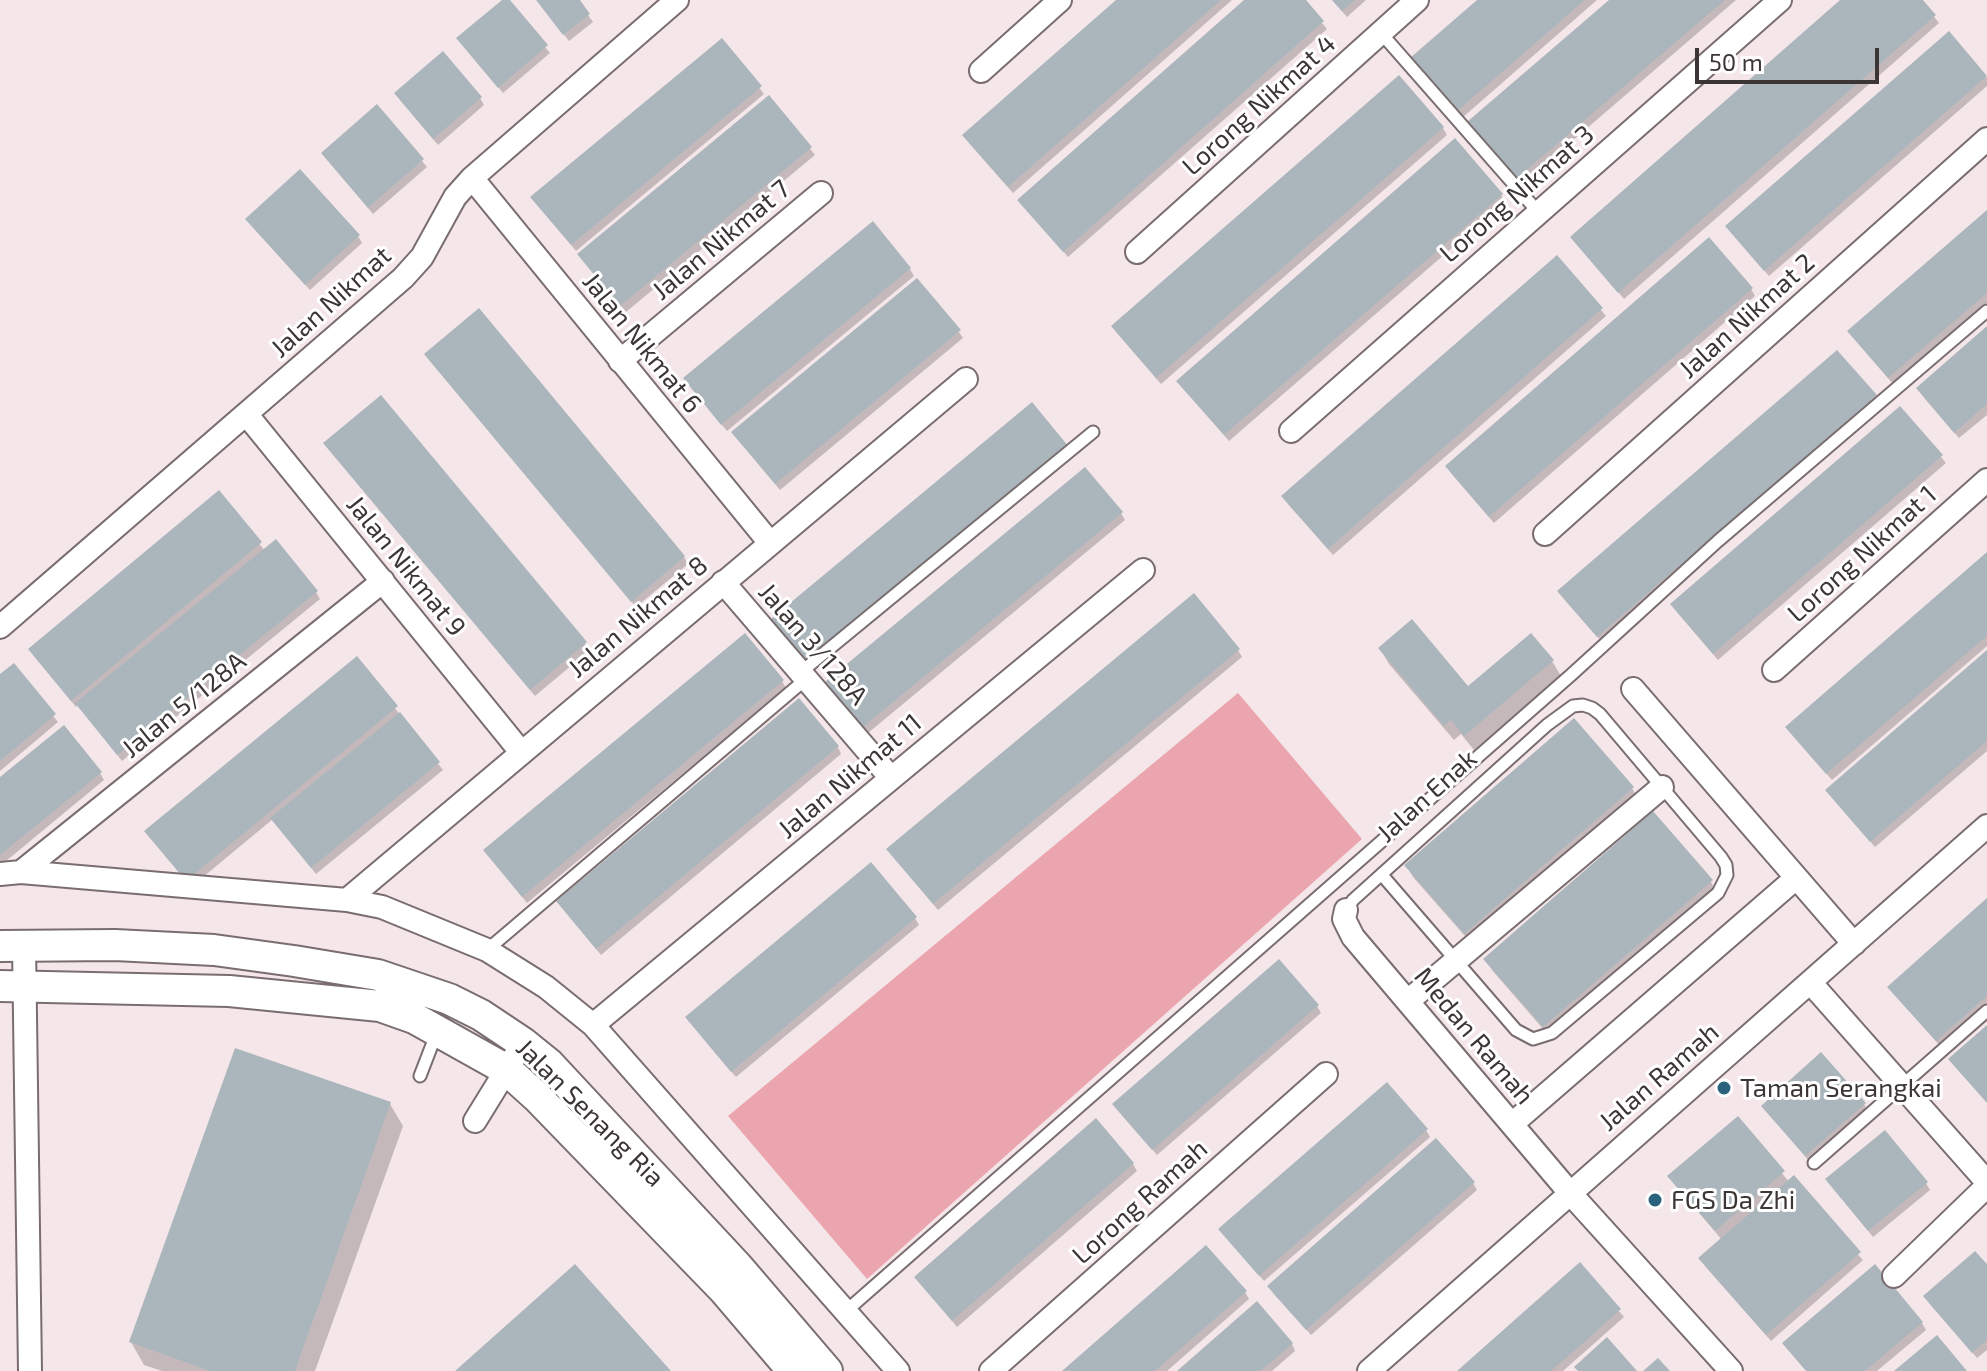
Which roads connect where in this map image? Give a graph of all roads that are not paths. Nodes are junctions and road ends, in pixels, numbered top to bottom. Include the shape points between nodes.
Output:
1 (677, 0) edge
2 (1060, 0) edge
3 (1417, 0) edge
4 (1780, 0) edge
5 (1381, 33) junction
6 (981, 71) dead end
7 (1987, 139) edge
8 (472, 178) junction
9 (821, 193) dead end
10 (1539, 213) junction
11 (1137, 252) dead end
12 (1987, 311) edge
13 (620, 361) junction
14 (966, 379) dead end
15 (247, 415) junction
16 (1291, 431) dead end
17 (1093, 432) dead end
18 (1987, 480) edge
19 (1545, 534) dead end
20 (770, 543) junction
21 (1143, 570) dead end
22 (383, 581) junction
23 (723, 582) junction
24 (0, 627) edge
25 (1774, 670) dead end
26 (803, 675) junction
27 (1633, 689) dead end
28 (521, 752) junction
29 (891, 778) junction
30 (1662, 787) junction
31 (1987, 826) edge
32 (10, 873) edge
33 (1382, 875) junction
34 (1796, 878) junction
35 (347, 900) junction
36 (1346, 910) joint
37 (1854, 944) junction
38 (12, 945) edge
39 (487, 950) junction
40 (1456, 961) junction
41 (1810, 982) junction
42 (12, 986) edge
43 (1408, 1001) junction
44 (1987, 1011) edge
45 (593, 1025) junction
46 (438, 1030) junction
47 (523, 1043) junction
48 (507, 1070) junction
49 (1326, 1074) dead end
50 (420, 1076) dead end
51 (1902, 1086) junction
52 (475, 1121) dead end
53 (1512, 1124) junction
54 (1814, 1163) dead end
55 (1987, 1184) edge
56 (1570, 1193) junction
57 (1894, 1276) dead end
58 (845, 1312) junction
59 (30, 1371) edge
60 (793, 1371) edge
61 (827, 1371) edge
62 (898, 1371) edge
63 (991, 1371) edge
64 (1369, 1371) edge
65 (1731, 1371) edge

1 - 8 street, Jalan Nikmat
2 - 6 street
3 - 5 street, Lorong Nikmat 4
4 - 10 street, Lorong Nikmat 3
5 - 10 lane
5 - 11 street, Lorong Nikmat 4
7 - 19 street, Jalan Nikmat 2
8 - 13 street, Jalan Nikmat 6
8 - 15 street, Jalan Nikmat via 403,278
9 - 13 street, Jalan Nikmat 7
10 - 16 street, Lorong Nikmat 3
12 - 58 lane via 1718,541
13 - 20 street, Jalan Nikmat 6
14 - 20 street, Jalan Nikmat 8
15 - 22 street, Jalan Nikmat 9
15 - 24 street, Jalan Nikmat
17 - 26 lane
18 - 25 street, Lorong Nikmat 1
20 - 23 street, Jalan Nikmat 8
21 - 29 street, Jalan Nikmat 11
22 - 28 street, Jalan Nikmat 9
22 - 32 street, Jalan 5/128A
23 - 26 street, Jalan 3/128A
23 - 28 street, Jalan Nikmat 8
26 - 29 street, Jalan 3/128A
26 - 39 lane
27 - 34 street
28 - 35 street, Jalan Nikmat 8
29 - 45 street, Jalan Nikmat 11
30 - 33 lane, Jalan Enak via 1592,708 1573,706
30 - 40 street
30 - 40 lane, Jalan Enak via 1721,857 1727,875 1718,893 1647,953 1552,1033 1533,1039 1516,1030
31 - 37 street, Jalan Ramah
32 - 35 street
33 - 36 lane, Jalan Enak
33 - 40 lane
34 - 37 street
34 - 53 street
35 - 39 street via 382,907
36 - 43 street, Medan Ramah via 1344,919 1353,937
37 - 41 street, Jalan Ramah
38 - 42 street
38 - 47 street, Jalan Senang Ria via 214,950 378,975 449,999
39 - 45 street
40 - 43 street
41 - 51 street
41 - 56 street, Jalan Ramah
42 - 46 street, Jalan Senang Ria via 229,991 336,1001 380,1006
42 - 59 street
43 - 53 street, Medan Ramah
44 - 51 lane
45 - 58 street
46 - 48 street, Jalan Senang Ria
46 - 50 lane
47 - 48 street
47 - 61 street, Jalan Senang Ria via 549,1064 727,1255
48 - 52 street
48 - 60 street, Jalan Senang Ria via 724,1290
49 - 63 street, Lorong Ramah
51 - 54 lane
51 - 55 street
53 - 56 street, Medan Ramah
55 - 57 street
56 - 64 street, Jalan Ramah
56 - 65 street
58 - 62 street

